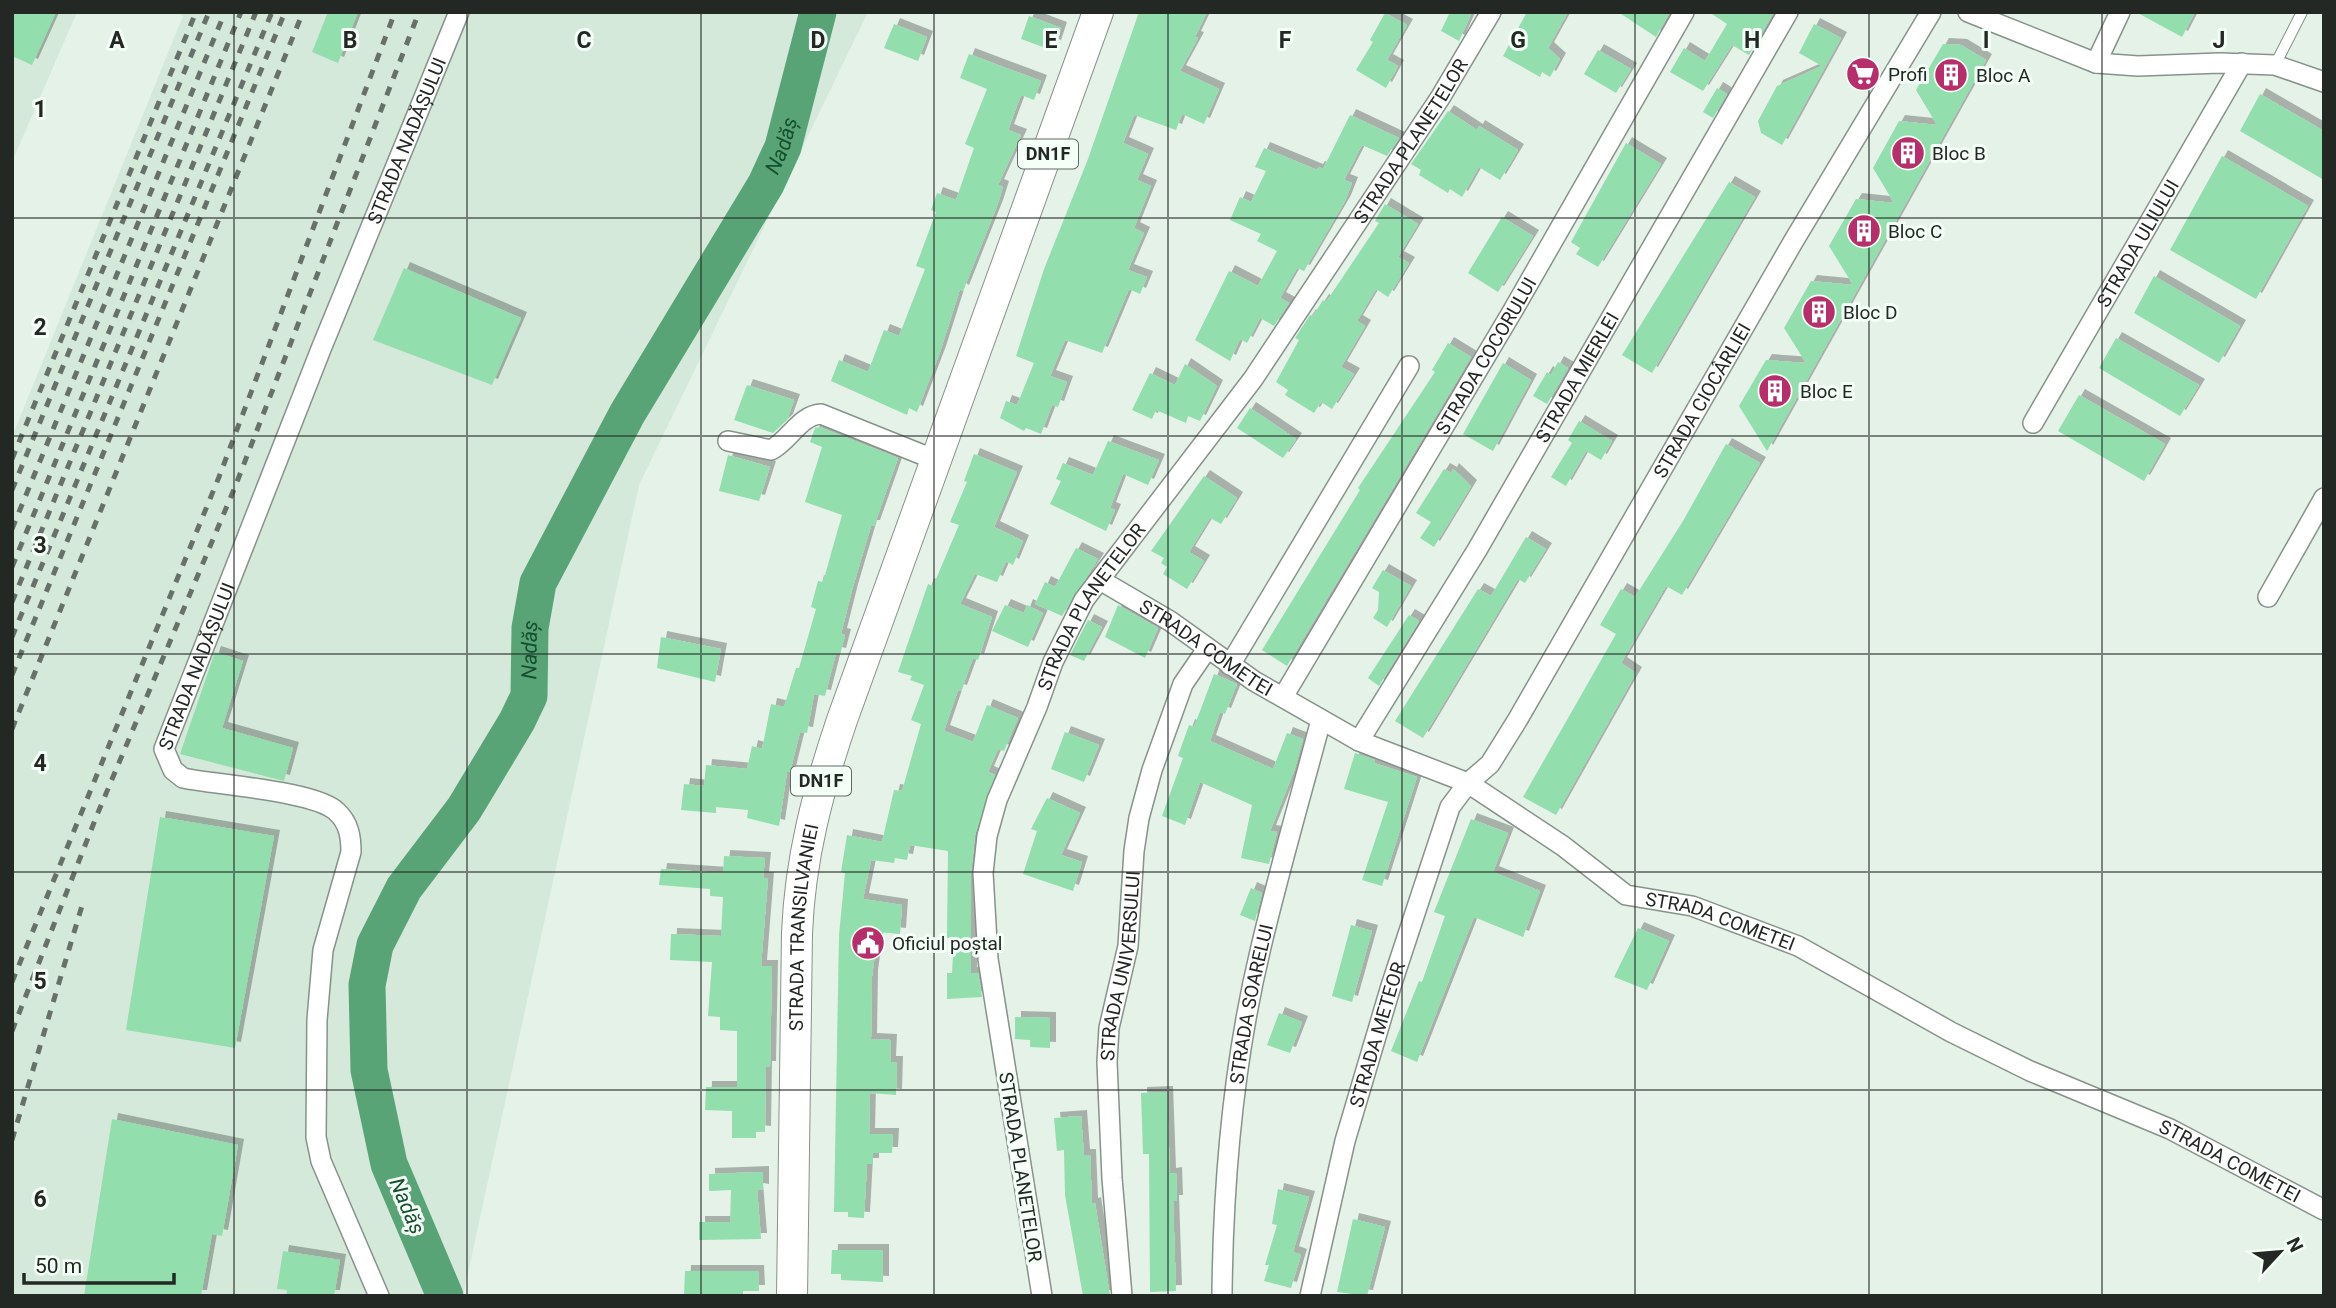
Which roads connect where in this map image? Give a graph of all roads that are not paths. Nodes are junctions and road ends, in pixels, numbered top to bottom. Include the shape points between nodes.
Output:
1 (459, 12) edge
2 (1098, 12) edge
3 (1492, 12) edge
4 (1684, 12) edge
5 (1788, 12) edge
6 (1931, 12) edge
7 (2120, 12) edge
8 (2302, 12) edge
9 (1980, 14) edge
10 (2096, 63) junction
11 (2242, 63) junction
12 (2275, 65) junction
13 (2324, 82) edge
14 (1409, 366) dead end
15 (2033, 423) dead end
16 (728, 441) dead end
17 (938, 461) junction
18 (2324, 498) edge
19 (1100, 580) junction
20 (2268, 597) dead end
21 (1207, 649) junction
22 (1230, 665) junction
23 (1283, 697) junction
24 (1321, 720) junction
25 (1359, 741) junction
26 (1468, 783) junction
27 (2324, 1210) edge
28 (379, 1296) edge
29 (792, 1296) edge
30 (1042, 1296) edge
31 (1122, 1296) edge
32 (1222, 1296) edge
33 (1310, 1296) edge

1 - 28 street, STRADA NADĂȘULUI via 164,749 173,770 183,778 313,799 345,821 351,852 323,950 320,980 316,1137 321,1161
2 - 17 main road, STRADA TRANSILVANIEI / DN1F
3 - 19 street, STRADA PLANETELOR via 1253,379
4 - 23 street, STRADA COCORULUI
5 - 25 street, STRADA MIERLEI via 1469,562
6 - 26 street, STRADA CIOCÂRLIEI via 1518,719 1490,764
7 - 10 street
8 - 12 lane
9 - 10 street
10 - 11 street
11 - 12 street
11 - 15 street, STRADA ULIULUI
12 - 13 street
14 - 22 street
16 - 17 street via 771,450 808,418 821,414
17 - 29 main road, STRADA TRANSILVANIEI / DN1F via 822,779 804,853 797,933
18 - 20 street
19 - 21 street, STRADA COMETEI
19 - 30 street, STRADA PLANETELOR via 1068,631 1008,770 987,836 983,873 989,959
21 - 22 street, STRADA COMETEI
21 - 31 street, STRADA UNIVERSULUI via 1179,694 1139,818 1128,946 1109,1028 1112,1178
22 - 23 street, STRADA COMETEI
23 - 24 street, STRADA COMETEI
24 - 25 street, STRADA COMETEI
24 - 32 street, STRADA SOARELUI via 1260,949 1241,1057 1230,1151
25 - 26 street, STRADA COMETEI
26 - 27 street, STRADA COMETEI via 1563,846 1626,895 1692,906 1798,946 2030,1071 2183,1135
26 - 33 street, STRADA METEOR via 1450,807 1391,986 1345,1141

